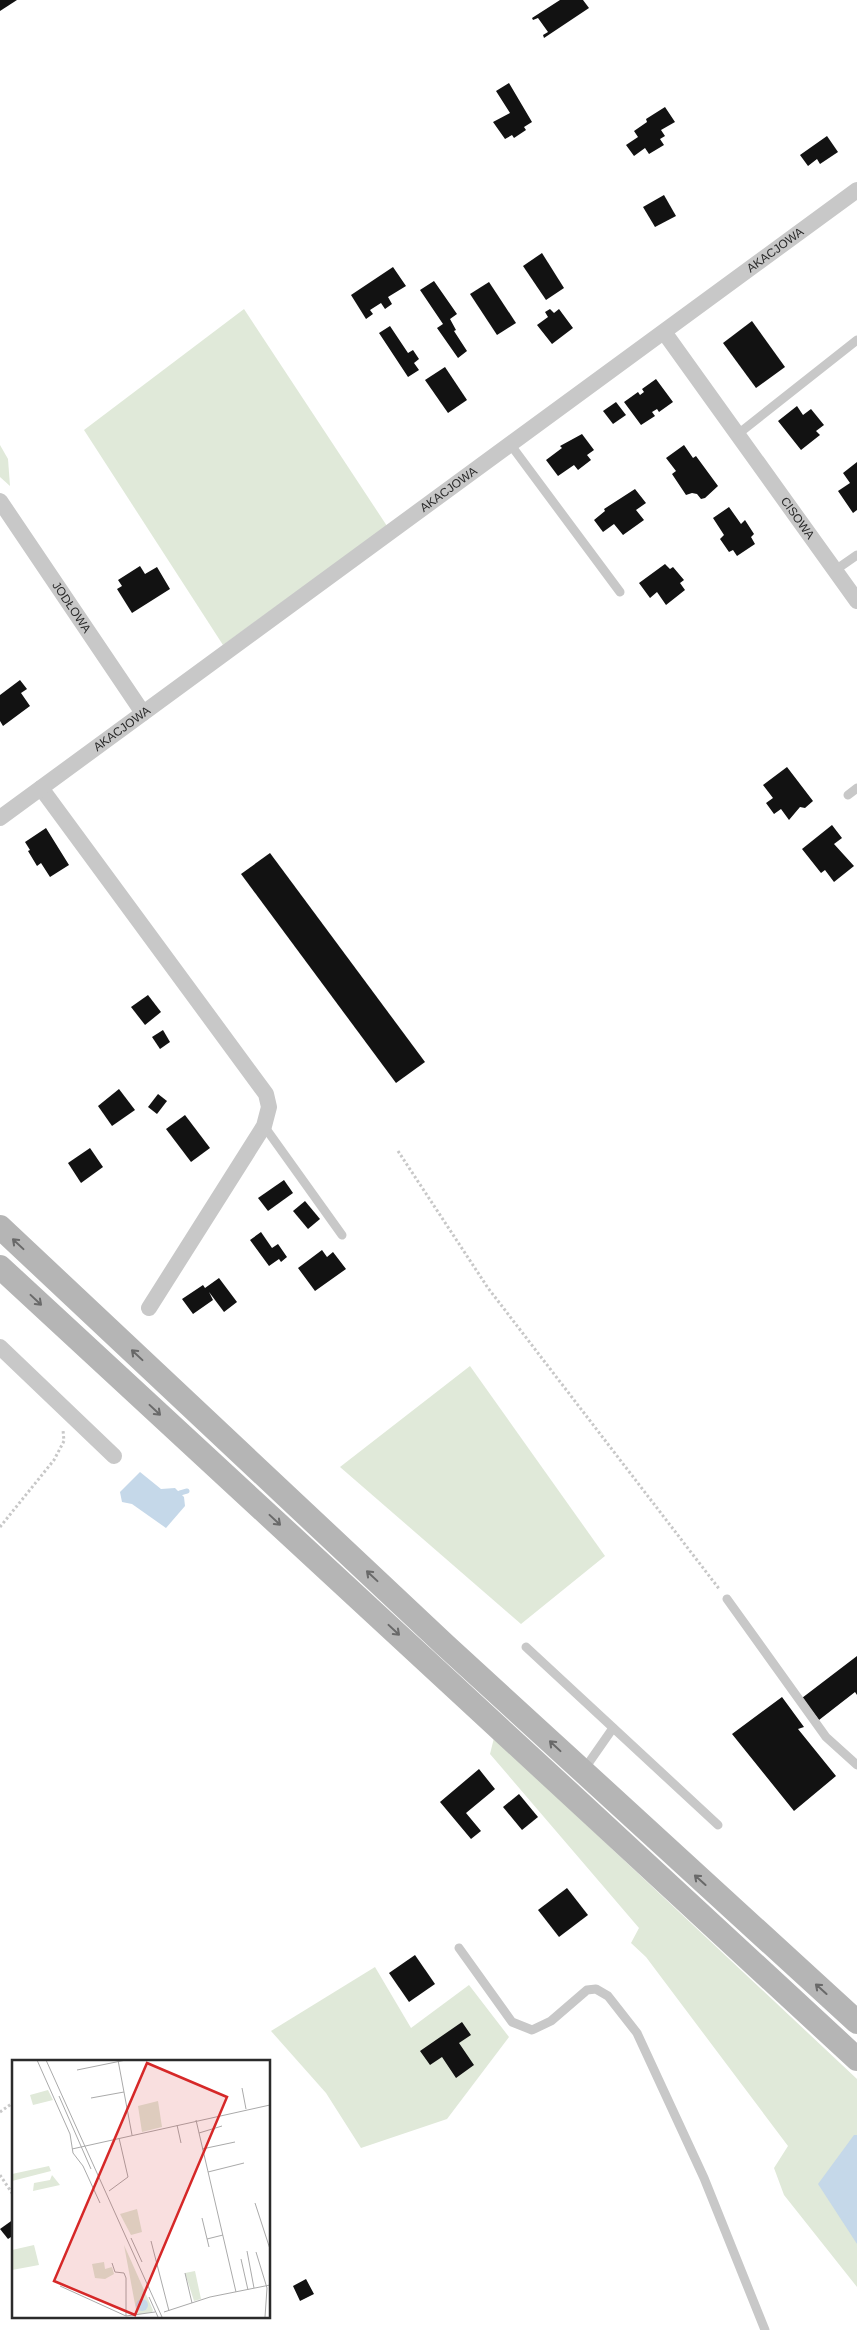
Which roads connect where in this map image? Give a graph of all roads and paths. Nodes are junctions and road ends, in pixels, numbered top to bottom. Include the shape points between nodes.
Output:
1 (857, 190) edge
2 (664, 332) junction
3 (857, 340) edge
4 (738, 434) junction
5 (510, 444) junction
6 (0, 501) edge
7 (857, 555) edge
8 (834, 571) junction
9 (620, 592) dead end
10 (857, 601) edge
11 (143, 713) junction
12 (41, 788) junction
13 (857, 788) edge
14 (848, 795) dead end
15 (0, 818) edge
16 (264, 1126) junction
17 (398, 1151) dead end
18 (0, 1227) edge
19 (342, 1235) dead end
20 (0, 1267) edge
21 (149, 1308) dead end
22 (0, 1347) edge
23 (62, 1424) dead end
24 (114, 1456) dead end
25 (0, 1527) edge
26 (727, 1599) joint
27 (526, 1648) dead end
28 (613, 1728) junction
29 (857, 1765) edge
30 (582, 1771) junction
31 (718, 1825) dead end
32 (458, 1948) dead end
33 (857, 2022) edge
34 (857, 2059) edge
35 (12, 2103) edge
36 (0, 2112) edge
37 (0, 2175) edge
38 (12, 2193) edge
39 (765, 2330) edge

1 - 2 street, AKACJOWA
2 - 4 street, CISOWA
2 - 5 street, AKACJOWA
3 - 4 lane
4 - 8 street, CISOWA
5 - 9 lane
5 - 11 street, AKACJOWA
6 - 11 street, JODŁOWA
7 - 8 lane
8 - 10 street, CISOWA
11 - 12 street, AKACJOWA
12 - 15 street, AKACJOWA
12 - 16 street via 266,1094 270,1107
13 - 14 lane
16 - 19 lane
16 - 21 street
17 - 26 path via 488,1288
30 -> 18 main road
20 -> 34 main road
22 - 24 street
23 - 25 path via 64,1441 54,1460
26 - 29 lane via 826,1736
27 - 28 lane
28 - 30 lane
28 - 31 lane
33 -> 30 main road
32 - 39 lane via 512,2022 532,2030 551,2021 587,1990 596,1989 608,1996 637,2033 704,2178
35 - 36 path
37 - 38 path

